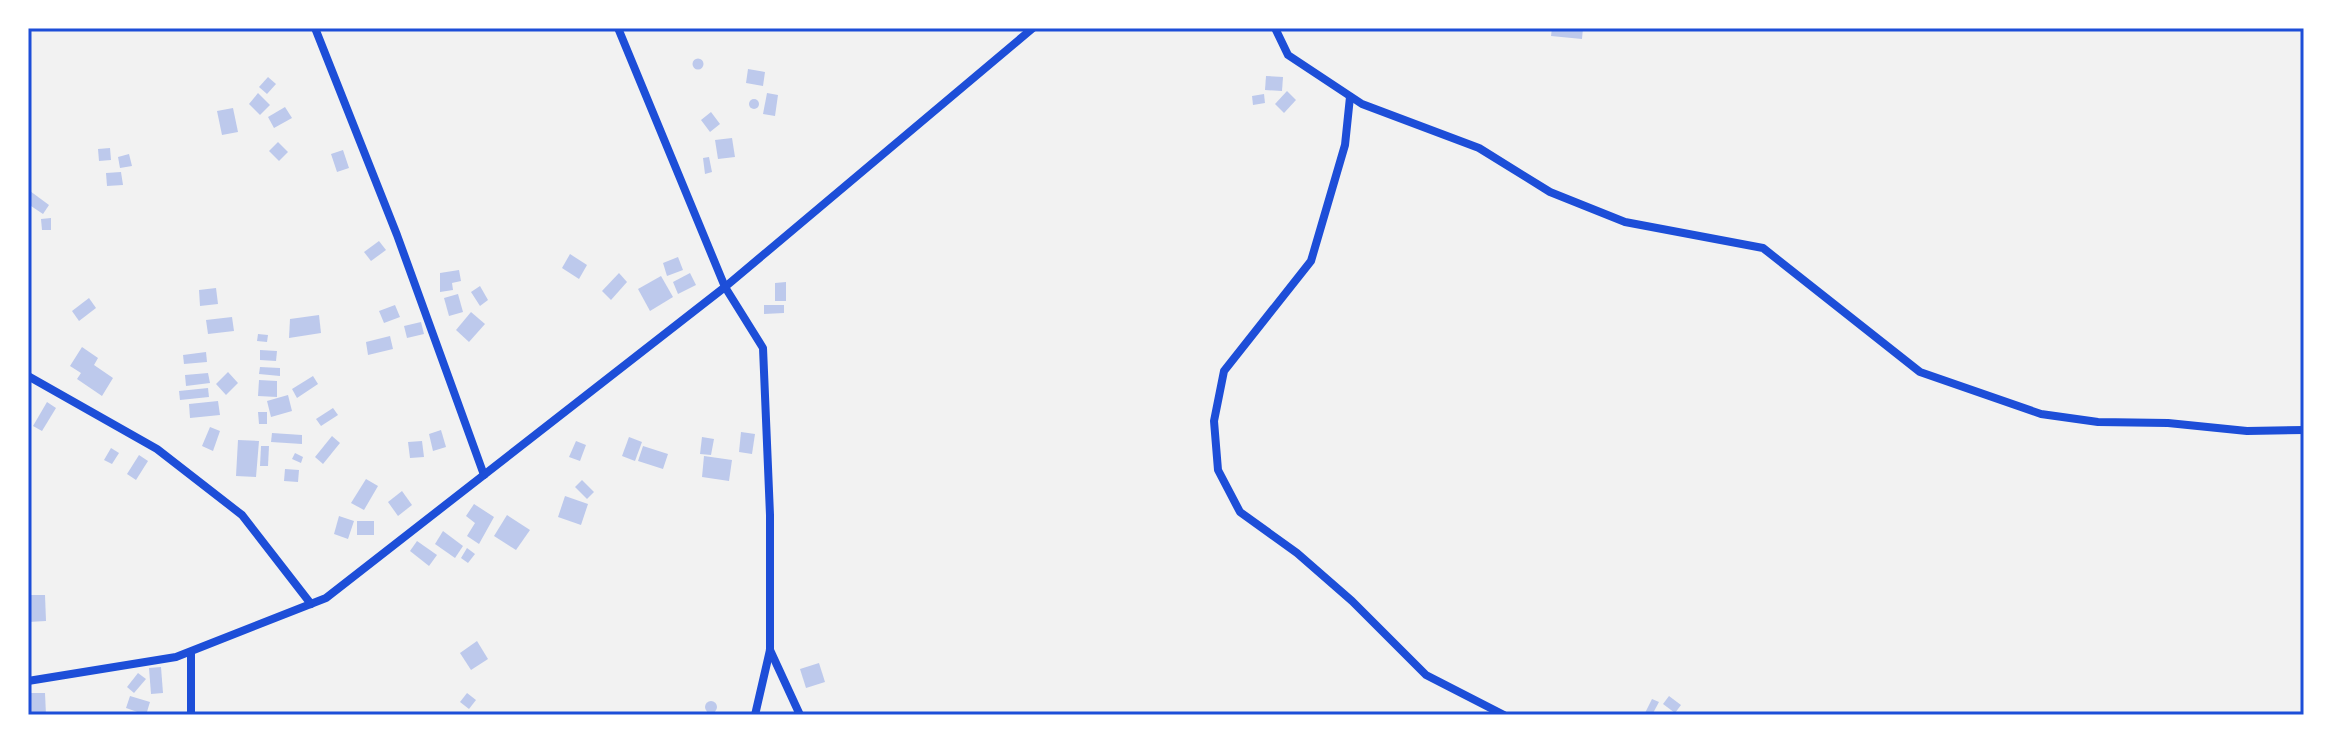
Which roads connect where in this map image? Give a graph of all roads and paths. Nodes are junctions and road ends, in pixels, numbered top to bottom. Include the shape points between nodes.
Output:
1 (315, 28) edge
2 (618, 28) edge
3 (1033, 28) edge
4 (1275, 28) edge
5 (1350, 97) junction
6 (725, 287) junction
7 (28, 376) edge
8 (2304, 430) edge
9 (484, 475) junction
10 (311, 604) junction
11 (770, 650) junction
12 (191, 652) junction
13 (28, 681) edge
14 (191, 715) edge
15 (755, 715) edge
16 (800, 715) edge
17 (1504, 715) edge

1 - 9 street
2 - 6 street
3 - 6 street
4 - 5 street via 1288,55
5 - 8 street via 1479,148 1550,192 1625,222 1763,248 1920,372 1965,389 2041,414 2098,422
5 - 17 street via 1345,145 1311,261 1224,371 1214,421 1218,470 1240,512 1308,563 1426,675
6 - 9 street
6 - 11 street via 763,348
7 - 10 street via 157,449 242,515
9 - 10 street via 326,598
10 - 12 street
11 - 15 street
11 - 16 street
12 - 13 street
12 - 14 street

